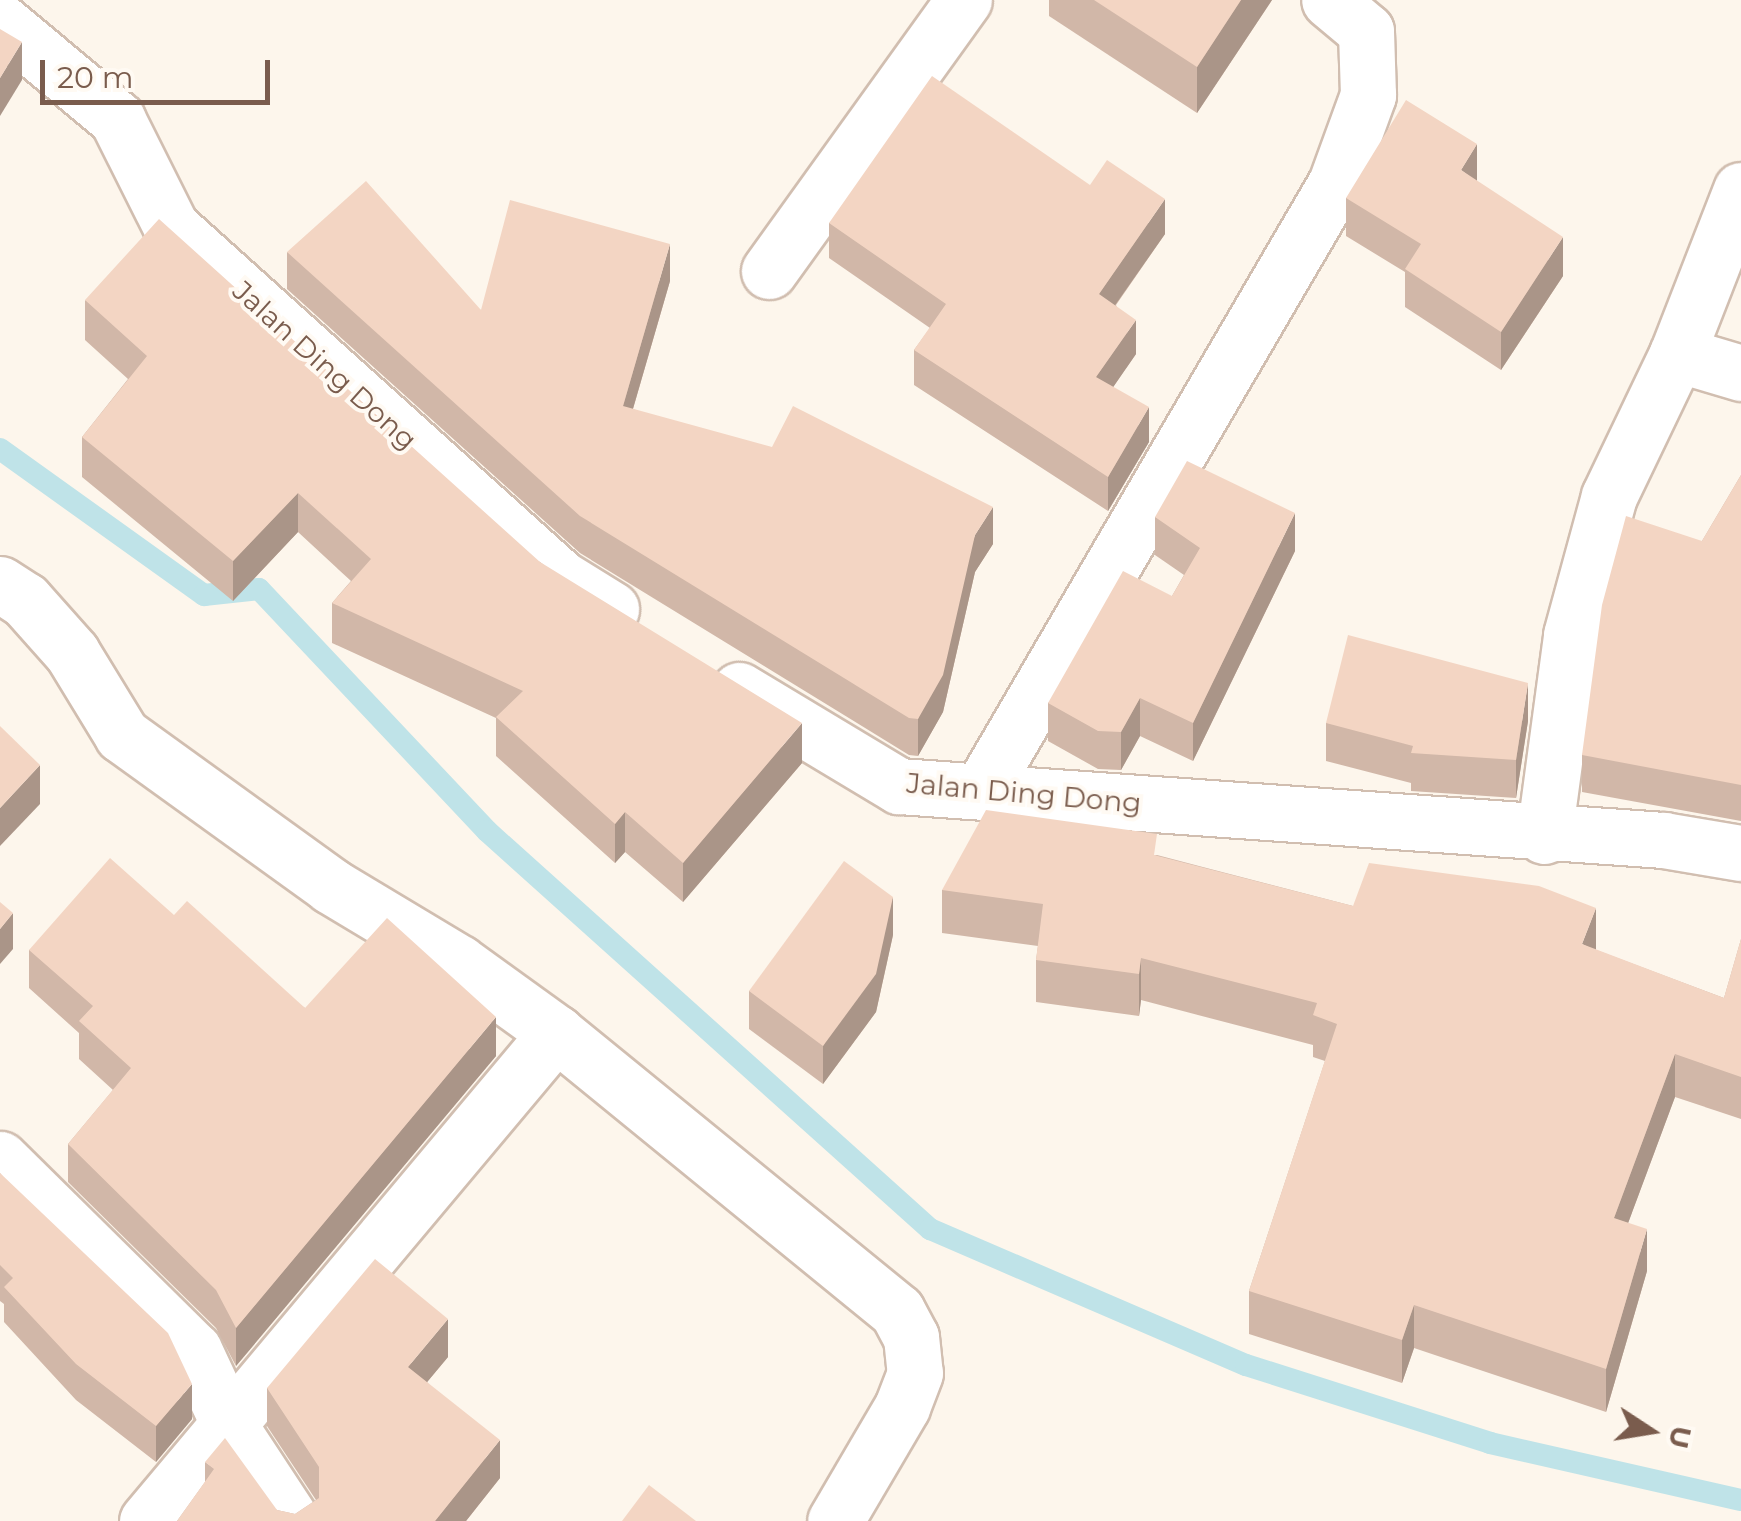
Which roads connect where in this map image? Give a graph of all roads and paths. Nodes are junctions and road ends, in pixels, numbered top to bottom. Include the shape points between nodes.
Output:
1 (964, 0) edge
2 (1329, 0) edge
3 (0, 21) edge
4 (1741, 190) edge
5 (770, 271) dead end
6 (1677, 354) junction
7 (1741, 373) edge
8 (0, 584) edge
9 (982, 789) junction
10 (1544, 836) junction
11 (1741, 853) edge
12 (556, 1033) junction
13 (0, 1159) edge
14 (229, 1425) junction
15 (147, 1521) edge
16 (292, 1521) edge
17 (836, 1521) edge

1 - 5 street
2 - 9 street via 1366,31 1368,95 1336,183
3 - 9 street, Jalan Ding Dong via 117,119 170,227 561,578 899,786
4 - 6 street
6 - 7 street
6 - 10 street via 1609,496 1571,635
8 - 12 street via 25,600 72,653 122,735 331,886 458,963
9 - 10 street, Jalan Ding Dong
10 - 11 street, Jalan Ding Dong via 1664,840
12 - 14 street
12 - 17 street via 897,1310 911,1337 915,1373
13 - 14 street via 194,1350
14 - 15 street
14 - 16 street

